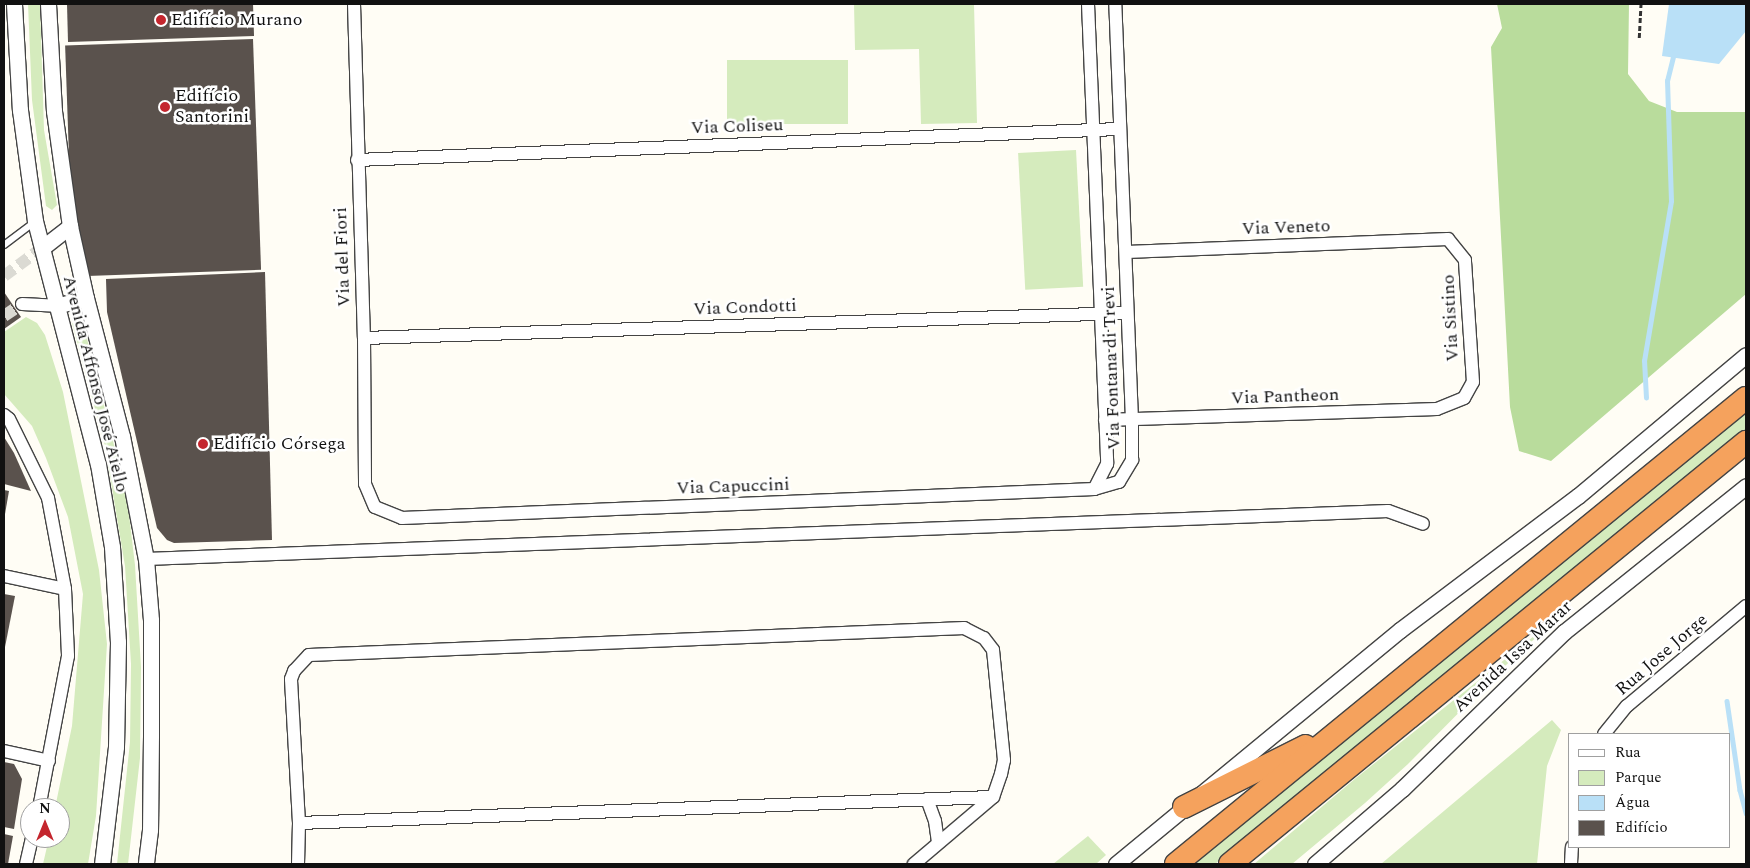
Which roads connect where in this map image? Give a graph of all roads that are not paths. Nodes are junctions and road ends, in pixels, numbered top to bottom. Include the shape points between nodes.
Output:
1 (14, 4) edge
2 (48, 4) edge
3 (354, 4) edge
4 (1088, 4) edge
5 (1115, 4) edge
6 (1119, 129) junction
7 (1092, 130) junction
8 (357, 160) junction
9 (35, 221) junction
10 (70, 226) junction
11 (1448, 239) joint
12 (4, 245) edge
13 (42, 248) junction
14 (1126, 252) junction
15 (86, 298) junction
16 (22, 304) tunnel mouth
17 (56, 306) junction
18 (1102, 313) junction
19 (1126, 313) junction
20 (364, 338) junction
21 (1746, 355) edge
22 (1464, 398) joint
23 (1746, 398) edge
24 (4, 415) edge
25 (1106, 420) junction
26 (1132, 420) junction
27 (1746, 442) edge
28 (1746, 486) edge
29 (1094, 489) junction
30 (375, 507) joint
31 (1423, 524) dead end
32 (146, 559) junction
33 (4, 576) edge
34 (65, 588) junction
35 (1746, 606) edge
36 (1342, 728) junction
37 (1605, 733) edge
38 (4, 751) edge
39 (49, 761) junction
40 (993, 797) junction
41 (41, 798) edge
42 (927, 799) junction
43 (1184, 807) junction
44 (299, 824) junction
45 (938, 843) junction
46 (30, 848) edge
47 (1572, 848) edge
48 (26, 864) edge
49 (102, 864) edge
50 (146, 864) edge
51 (298, 864) edge
52 (914, 864) edge
53 (1116, 864) edge
54 (1176, 864) edge
55 (1230, 864) edge
56 (1315, 864) edge
57 (1570, 864) edge

1 - 9 street, Avenida Affonso José Aiello via 20,110
2 - 10 street, Avenida Affonso José Aiello via 54,111
3 - 8 street, Via del Fiori
4 - 7 street, Via Fontana di Trevi
5 - 6 street, Via Fontana di Trevi
6 - 7 street, Via Coliseu
6 - 14 street, Via Fontana di Trevi
7 - 8 street, Via Coliseu
7 - 18 street, Via Fontana di Trevi
8 - 20 street, Via del Fiori
9 - 12 lane
9 - 13 street, Avenida Affonso José Aiello
10 - 13 street
10 - 15 street, Avenida Affonso José Aiello
11 - 14 street, Via Veneto
11 - 22 street, Via Sistino via 1466,260 1472,382
13 - 17 street, Avenida Affonso José Aiello
14 - 19 street, Via Fontana di Trevi
15 - 17 street
15 - 32 street, Avenida Affonso José Aiello via 122,436
16 - 17 street
17 - 49 street, Avenida Affonso José Aiello via 98,464 112,547 118,642 116,747
18 - 19 street, Via Condotti
18 - 20 street, Via Condotti
18 - 25 street, Via Fontana di Trevi
19 - 26 street, Via Fontana di Trevi
20 - 30 street, Via del Fiori via 365,484
21 - 43 street via 1578,496 1400,630
22 - 26 street, Via Pantheon via 1437,409
23 - 36 highway
24 - 34 street via 9,419 48,498
25 - 26 street, Via Pantheon
25 - 29 street, Via Fontana di Trevi via 1107,464
26 - 29 street, Via Fontana di Trevi via 1132,460 1119,482
27 - 55 highway
28 - 56 street, Avenida Issa Marar via 1557,638 1402,789
29 - 30 street, Via Capuccini via 402,518
31 - 32 street via 1388,511
32 - 50 street, Avenida Affonso José Aiello via 151,620 151,736 150,830
33 - 34 street
34 - 39 street via 68,656
35 - 37 street, Rua Jose Jorge via 1627,706
36 - 43 highway
36 - 54 highway
38 - 39 street
39 - 41 street
40 - 42 street
40 - 44 street via 1004,760 993,650 984,638 964,628 308,655 294,671 291,680
40 - 45 street
42 - 44 street
42 - 45 street
43 - 53 street
44 - 51 street
45 - 52 street
46 - 48 street
47 - 57 street

